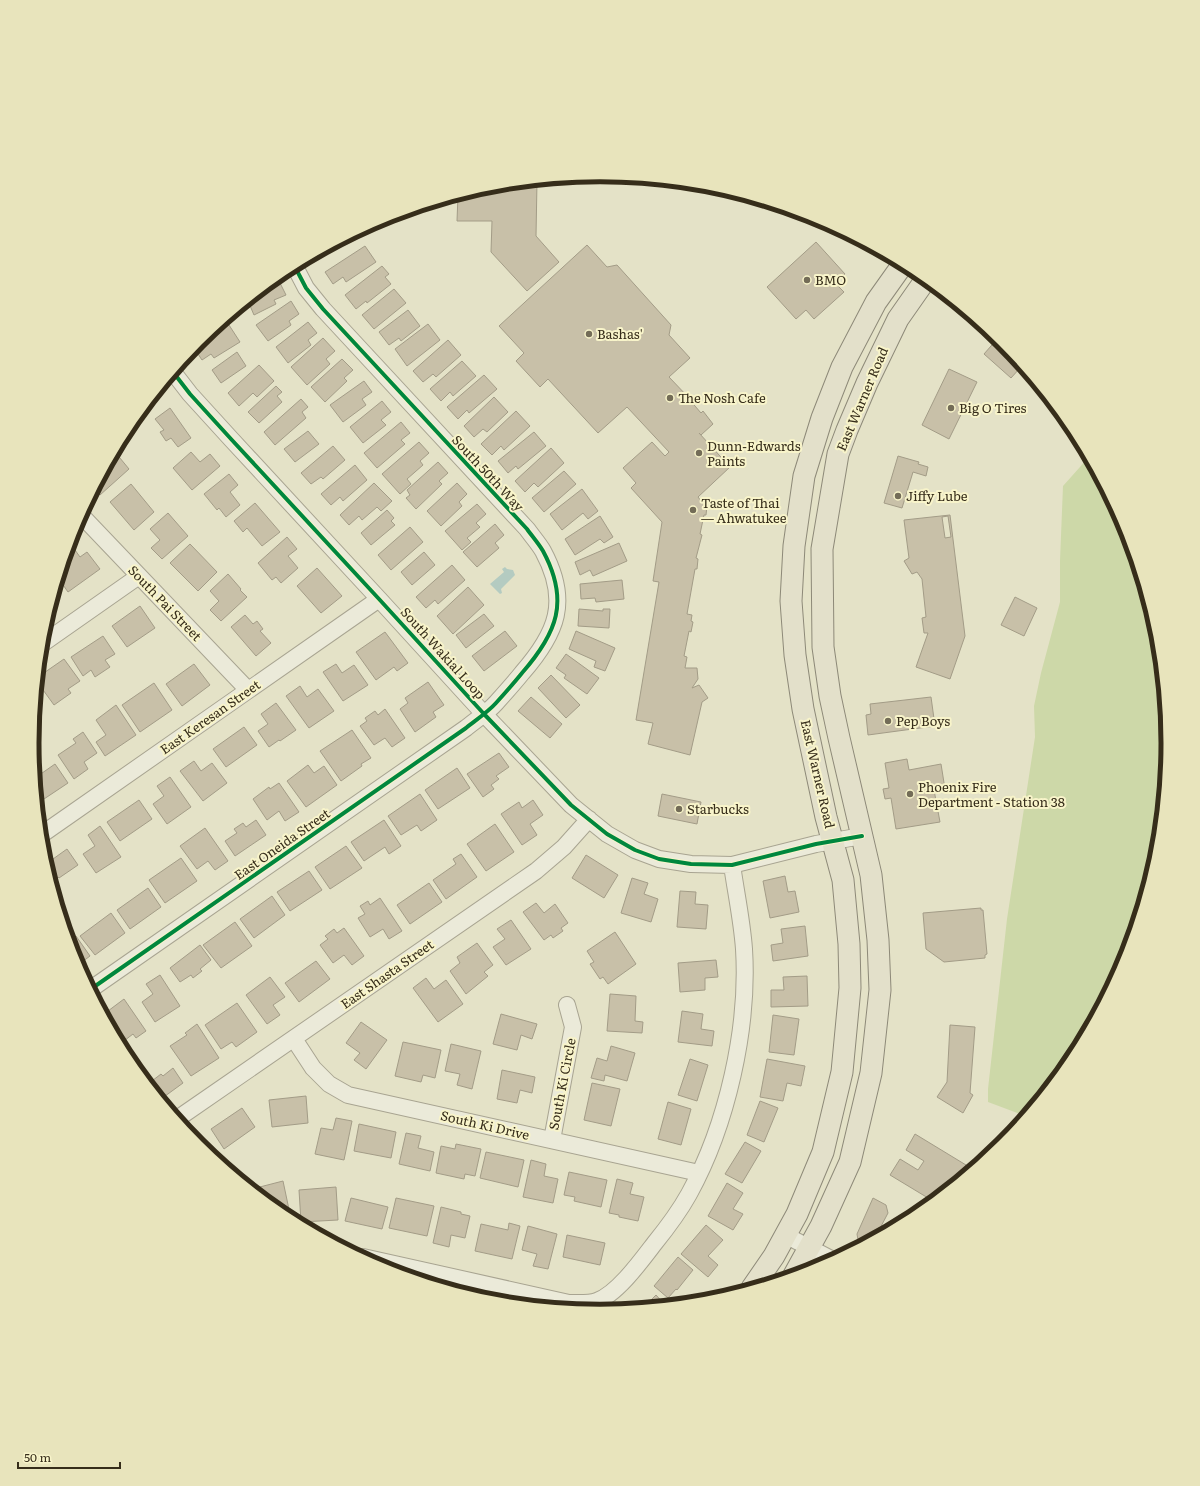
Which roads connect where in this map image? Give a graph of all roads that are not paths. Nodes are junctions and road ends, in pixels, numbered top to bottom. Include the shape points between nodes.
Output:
1 (899, 269) edge
2 (297, 271) edge
3 (922, 284) edge
4 (176, 376) edge
5 (86, 520) edge
6 (139, 576) junction
7 (379, 599) junction
8 (49, 639) edge
9 (827, 678) junction
10 (800, 685) junction
11 (248, 690) junction
12 (484, 714) junction
13 (589, 819) junction
14 (47, 831) edge
15 (862, 836) junction
16 (834, 841) junction
17 (732, 865) junction
18 (95, 986) edge
19 (567, 1005) dead end
20 (294, 1039) junction
21 (181, 1117) edge
22 (552, 1140) junction
23 (699, 1173) junction
24 (785, 1236) junction
25 (810, 1248) junction
26 (826, 1256) edge
27 (799, 1267) edge
28 (421, 1274) edge
29 (757, 1281) edge

1 - 10 main road, East Warner Road via 876,302 842,367 822,418 804,476 794,546 791,601
2 - 12 street, South 50th Way via 306,288 323,309 527,529 543,550 554,574 558,597 556,616 549,637 535,658 496,704
3 - 9 main road, East Warner Road via 898,319 867,383 838,454 822,549 823,647
4 - 7 street, South Wakial Loop via 220,428
5 - 6 street, South Pai Street
6 - 8 street
6 - 11 street, South Pai Street
7 - 11 street, East Keresan Street
7 - 12 street, South Wakial Loop
9 - 10 main road
9 - 15 main road, East Warner Road
10 - 16 main road, East Warner Road via 826,817
11 - 14 street, East Keresan Street
12 - 13 street, South Wakial Loop via 571,805
12 - 18 street, East Oneida Street
13 - 17 street, South Wakial Loop via 607,834 636,850 660,859 691,864
13 - 20 street, East Shasta Street via 564,847 536,871
15 - 16 street, South Wakial Loop
15 - 25 main road, East Warner Road via 871,875 880,990 871,1073 850,1162
16 - 17 street, South Wakial Loop
16 - 24 main road, East Warner Road via 843,880 849,944 850,988 842,1072 823,1152
17 - 23 street via 744,949 742,1010 732,1077 723,1114
19 - 22 street, South Ki Circle via 573,1027
20 - 21 street, East Shasta Street
20 - 22 street, South Ki Drive via 313,1068 329,1084 348,1095
22 - 23 street, South Ki Drive
23 - 28 street via 689,1195 648,1252 617,1289 596,1301 569,1303
24 - 25 street
24 - 29 main road, East Warner Road
25 - 26 street
25 - 27 main road, East Warner Road

